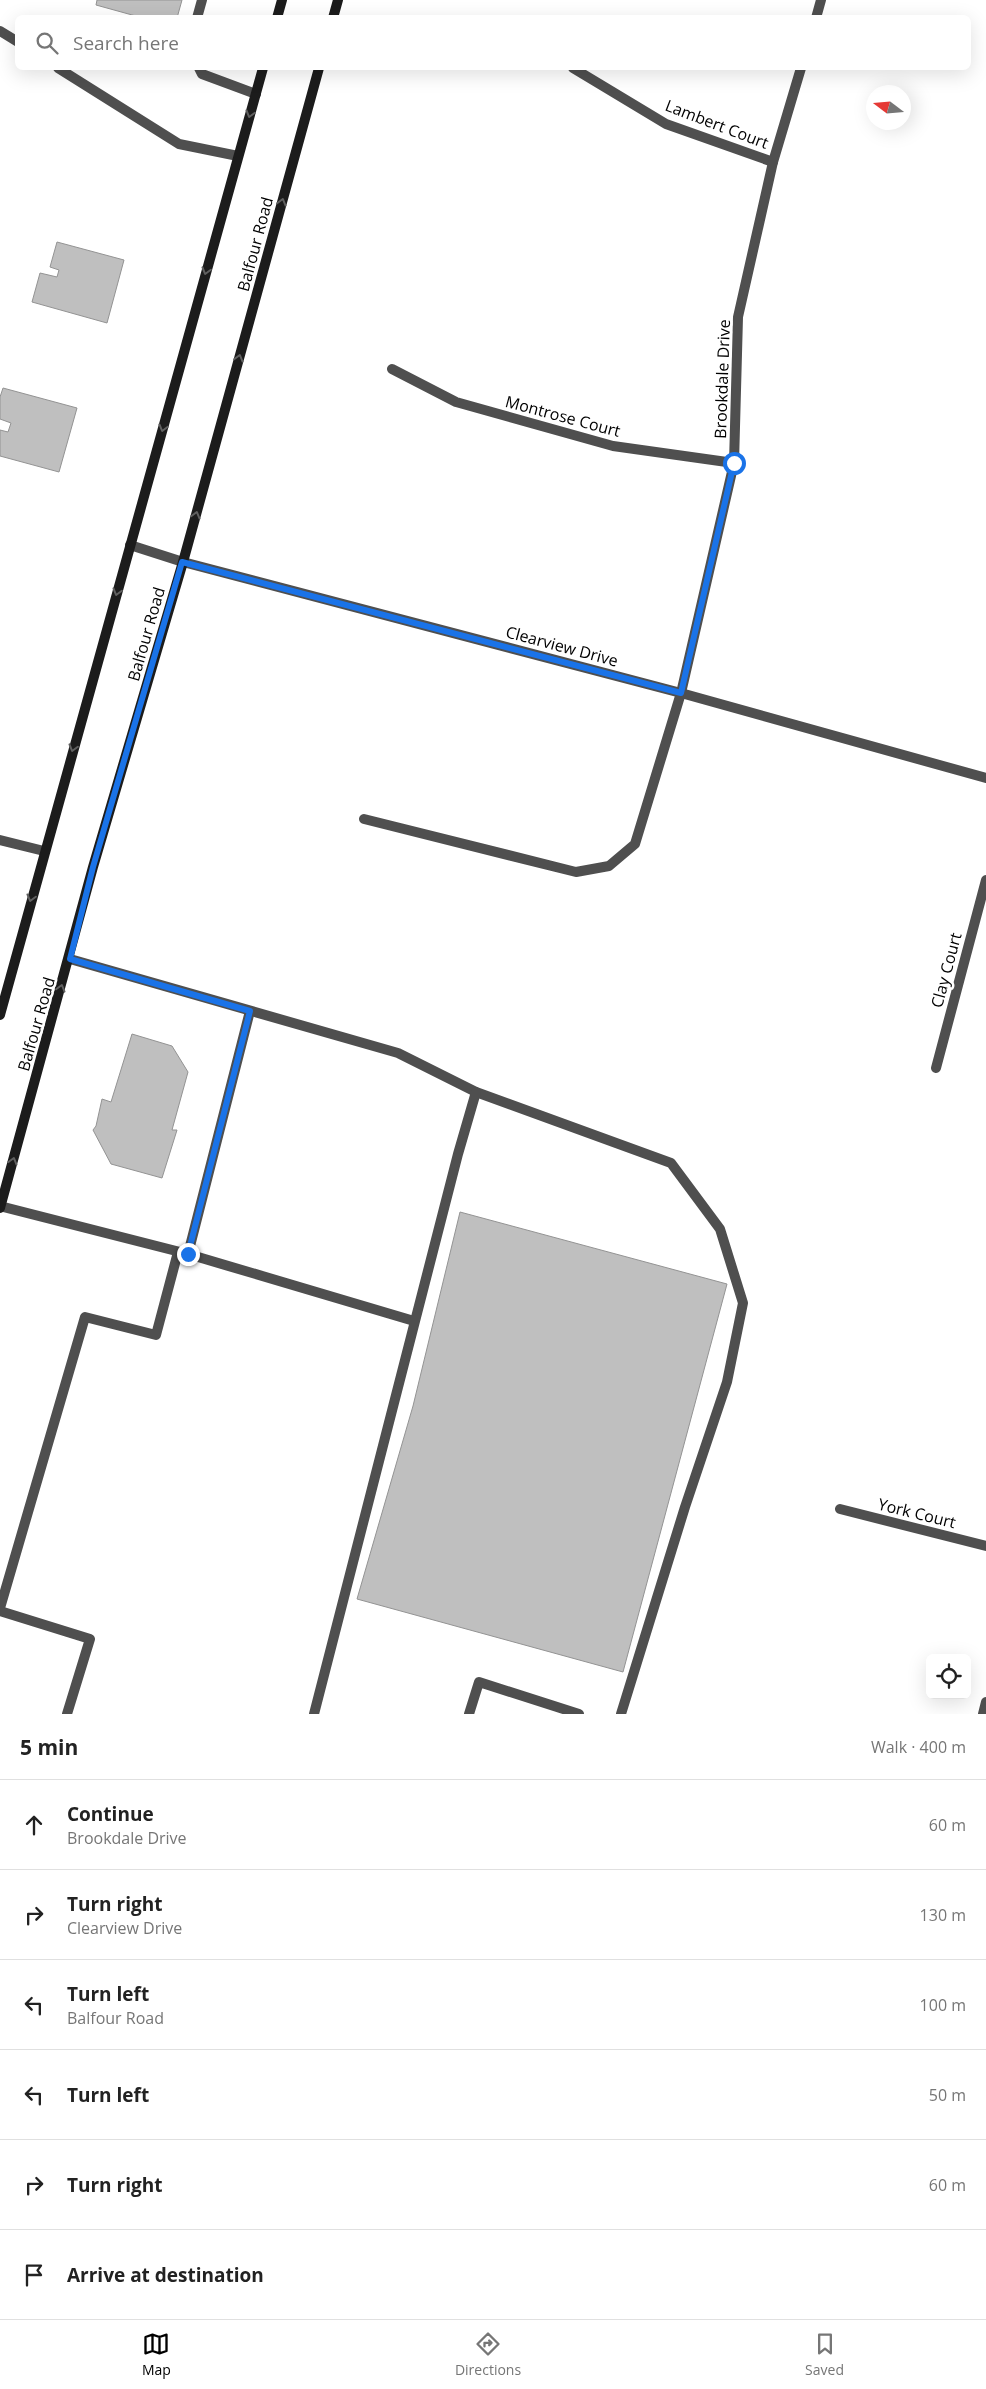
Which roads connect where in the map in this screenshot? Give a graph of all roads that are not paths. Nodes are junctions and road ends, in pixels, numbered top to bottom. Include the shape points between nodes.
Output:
1 (202, 0) edge
2 (282, 0) edge
3 (338, 0) edge
4 (821, 0) edge
5 (198, 15) edge
6 (278, 15) edge
7 (334, 15) edge
8 (817, 15) edge
9 (0, 31) edge
10 (15, 40) edge
11 (61, 70) edge
12 (200, 70) edge
13 (262, 70) edge
14 (318, 70) edge
15 (576, 70) edge
16 (800, 70) edge
17 (256, 94) junction
18 (238, 156) junction
19 (774, 162) junction
20 (392, 370) dead end
21 (734, 463) junction
22 (130, 545) junction
23 (182, 562) junction
24 (681, 693) junction
25 (986, 778) edge
26 (364, 819) dead end
27 (0, 840) edge
28 (44, 851) junction
29 (986, 880) edge
30 (70, 959) junction
31 (250, 1011) junction
32 (0, 1015) edge
33 (936, 1068) dead end
34 (476, 1092) junction
35 (0, 1206) edge
36 (178, 1252) junction
37 (188, 1254) junction
38 (414, 1321) junction
39 (840, 1509) dead end
40 (986, 1546) edge
41 (0, 1609) edge
42 (986, 1702) edge
43 (67, 1714) edge
44 (314, 1714) edge
45 (469, 1714) edge
46 (579, 1714) edge
47 (621, 1714) edge
48 (983, 1714) edge

1 - 5 street
2 - 6 main road
3 - 7 main road
4 - 8 street
9 - 10 street
11 - 18 street via 179,144
12 - 17 street via 202,74
13 - 17 main road
23 -> 14 main road, Balfour Road
15 - 19 street, Lambert Court via 666,124
16 - 19 street, Brookdale Drive
17 -> 18 main road
18 -> 22 main road
19 - 21 street, Brookdale Drive via 738,317
20 - 21 street, Montrose Court via 456,402 613,446
21 - 24 street, Brookdale Drive
22 - 23 street, Clearview Drive
22 -> 28 main road
23 - 24 street, Clearview Drive
23 - 30 main road, Balfour Road via 93,867
24 - 25 street, Clearview Drive
24 - 26 street, Brookdale Drive via 635,844 609,866 576,872
27 - 28 street
28 -> 32 main road
29 - 33 street, Clay Court
30 - 31 street
35 -> 30 main road, Balfour Road
31 - 34 street via 398,1053
31 - 37 street
34 - 38 street
34 - 47 street via 671,1163 720,1229 743,1303 728,1382 685,1507
35 - 36 street
36 - 37 street
36 - 41 street via 156,1335 85,1317
37 - 38 street
38 - 44 street
39 - 40 street, York Court
41 - 43 street via 90,1639
42 - 48 street
45 - 46 street via 479,1682

